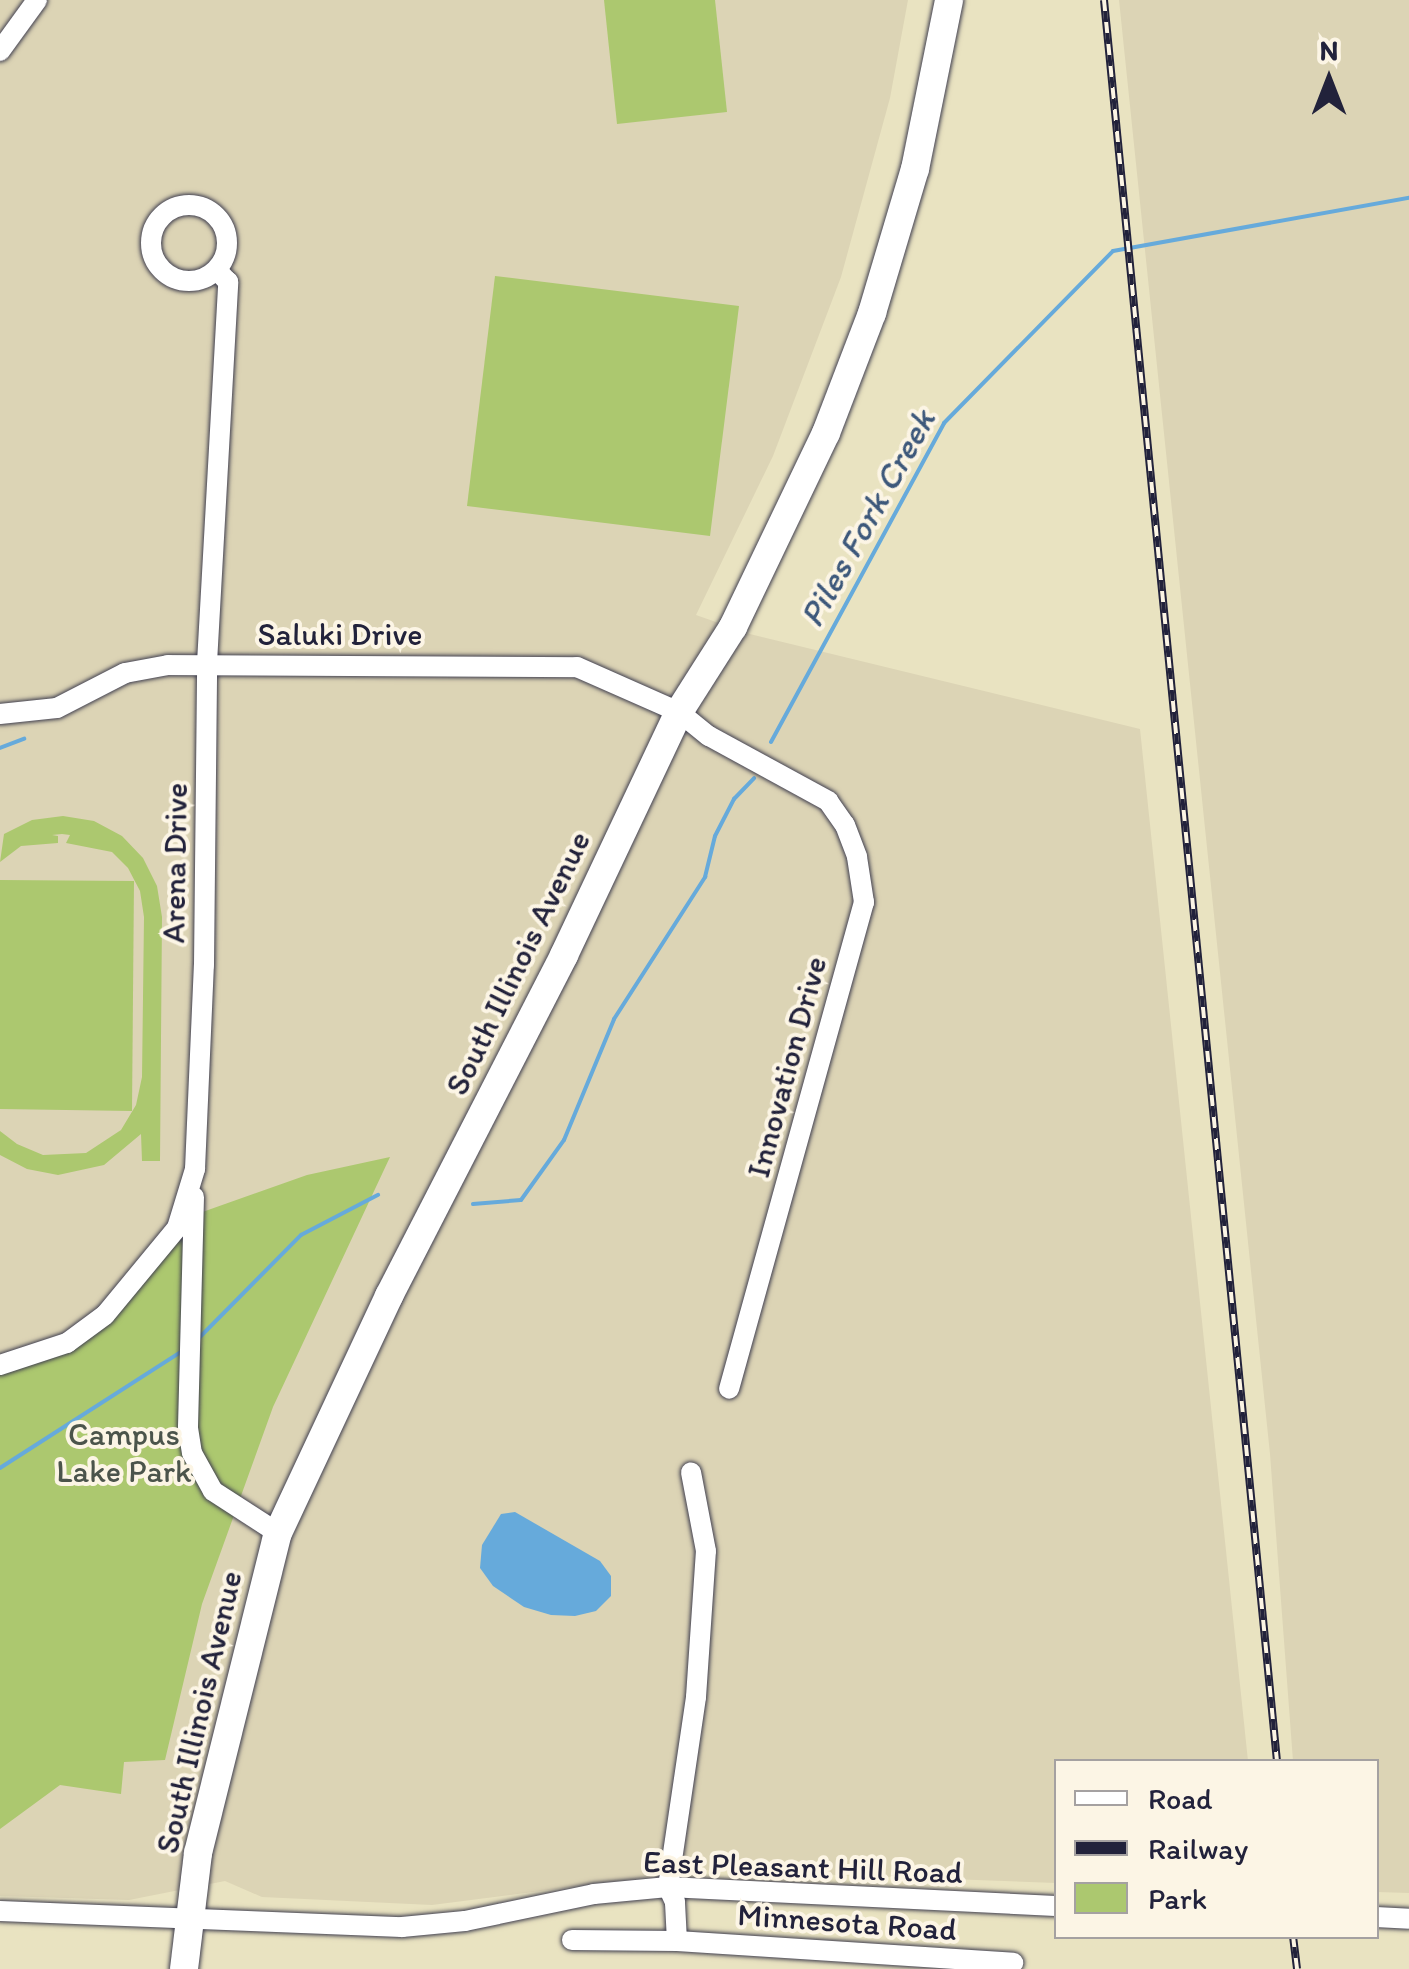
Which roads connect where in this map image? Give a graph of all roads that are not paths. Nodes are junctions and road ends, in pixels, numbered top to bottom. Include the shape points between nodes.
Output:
1 (37, 0) edge
2 (949, 0) edge
3 (0, 51) edge
4 (217, 270) dead end
5 (207, 662) junction
6 (679, 712) junction
7 (0, 714) edge
8 (797, 781) joint
9 (195, 1169) junction
10 (0, 1364) edge
11 (728, 1389) dead end
12 (690, 1472) dead end
13 (278, 1533) junction
14 (668, 1887) junction
15 (1054, 1906) edge
16 (0, 1911) edge
17 (1379, 1917) edge
18 (1409, 1918) edge
19 (191, 1920) junction
20 (572, 1940) dead end
21 (677, 1942) junction
22 (1013, 1963) dead end
23 (184, 1969) edge

1 - 3 street
2 - 6 highway, South Illinois Avenue via 915,170 866,330 826,433 733,627
4 - 5 street, Arena Drive via 228,282
5 - 6 street, Saluki Drive via 577,666
5 - 7 street, Saluki Drive via 125,673 57,708
5 - 9 street, Arena Drive
6 - 8 street, Saluki Drive via 709,736
6 - 13 highway, South Illinois Avenue
8 - 11 street, Innovation Drive via 828,801 845,825 864,902
9 - 10 street, Arena Drive via 176,1228 105,1315 68,1343
9 - 13 street via 192,1454 213,1491
12 - 14 street via 706,1551 696,1696
13 - 19 highway, South Illinois Avenue via 198,1853
14 - 15 street, East Pleasant Hill Road
14 - 19 street, East Pleasant Hill Road via 402,1927
14 - 21 street
16 - 19 street, East Pleasant Hill Road
17 - 18 street
19 - 23 highway, South Illinois Avenue
20 - 21 street, Minnesota Road
21 - 22 street, Minnesota Road

